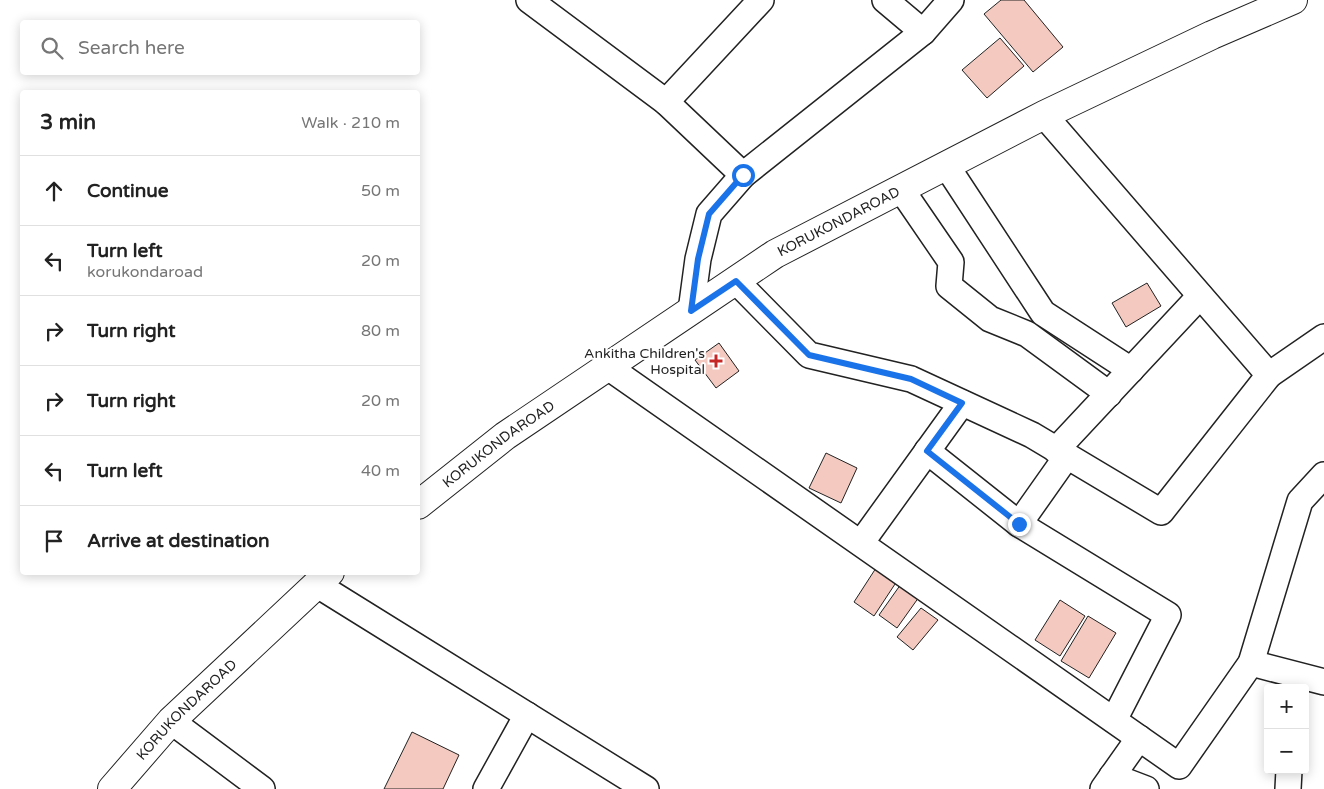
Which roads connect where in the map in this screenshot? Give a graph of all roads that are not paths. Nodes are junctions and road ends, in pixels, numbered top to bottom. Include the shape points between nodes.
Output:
1 (529, 0) edge
2 (761, 0) edge
3 (885, 0) edge
4 (951, 0) edge
5 (1293, 0) edge
6 (923, 32) junction
7 (666, 102) junction
8 (1044, 115) junction
9 (946, 165) junction
10 (743, 175) junction
11 (901, 188) junction
12 (736, 281) junction
13 (1200, 296) junction
14 (691, 311) junction
15 (1324, 338) edge
16 (608, 367) junction
17 (1131, 370) junction
18 (1269, 375) junction
19 (1109, 394) junction
20 (962, 403) junction
21 (927, 451) junction
22 (1062, 453) junction
23 (1324, 475) edge
24 (420, 502) edge
25 (1019, 524) junction
26 (861, 543) junction
27 (323, 578) edge
28 (1251, 663) junction
29 (1297, 682) edge
30 (1324, 682) edge
31 (527, 715) junction
32 (1114, 720) junction
33 (171, 721) junction
34 (1139, 738) junction
35 (1289, 774) edge
36 (1108, 783) edge
37 (641, 788) edge
38 (112, 789) edge
39 (262, 789) edge
40 (486, 789) edge
41 (1146, 789) edge
42 (1288, 789) edge

1 - 7 street
2 - 7 street
3 - 6 street
4 - 6 street
5 - 8 main road, KORUKONDAROAD
6 - 10 street
7 - 10 street
8 - 9 main road, KORUKONDAROAD
8 - 13 street
9 - 11 main road, KORUKONDAROAD
9 - 17 street via 1043,313
10 - 14 street via 709,214 698,259
11 - 12 main road, KORUKONDAROAD via 775,254
11 - 19 street via 951,262 949,286 990,319 1027,334
12 - 14 main road, KORUKONDAROAD
12 - 20 street via 809,355 911,379
13 - 17 street
13 - 18 street
14 - 16 main road, KORUKONDAROAD
15 - 18 street
16 - 24 main road, KORUKONDAROAD via 505,436
16 - 26 street
17 - 19 street
18 - 22 street via 1161,512
19 - 22 street
20 - 21 street
20 - 22 street
21 - 25 street
21 - 26 street
22 - 25 street
23 - 28 street via 1300,500
25 - 32 street via 1168,615
26 - 32 street
27 - 31 street
27 - 33 main road, KORUKONDAROAD
28 - 29 street
28 - 34 street via 1179,766
29 - 30 street
31 - 37 street
31 - 40 street
32 - 34 street
33 - 38 main road, KORUKONDAROAD
33 - 39 street
34 - 36 street
35 - 42 street
36 - 41 street

